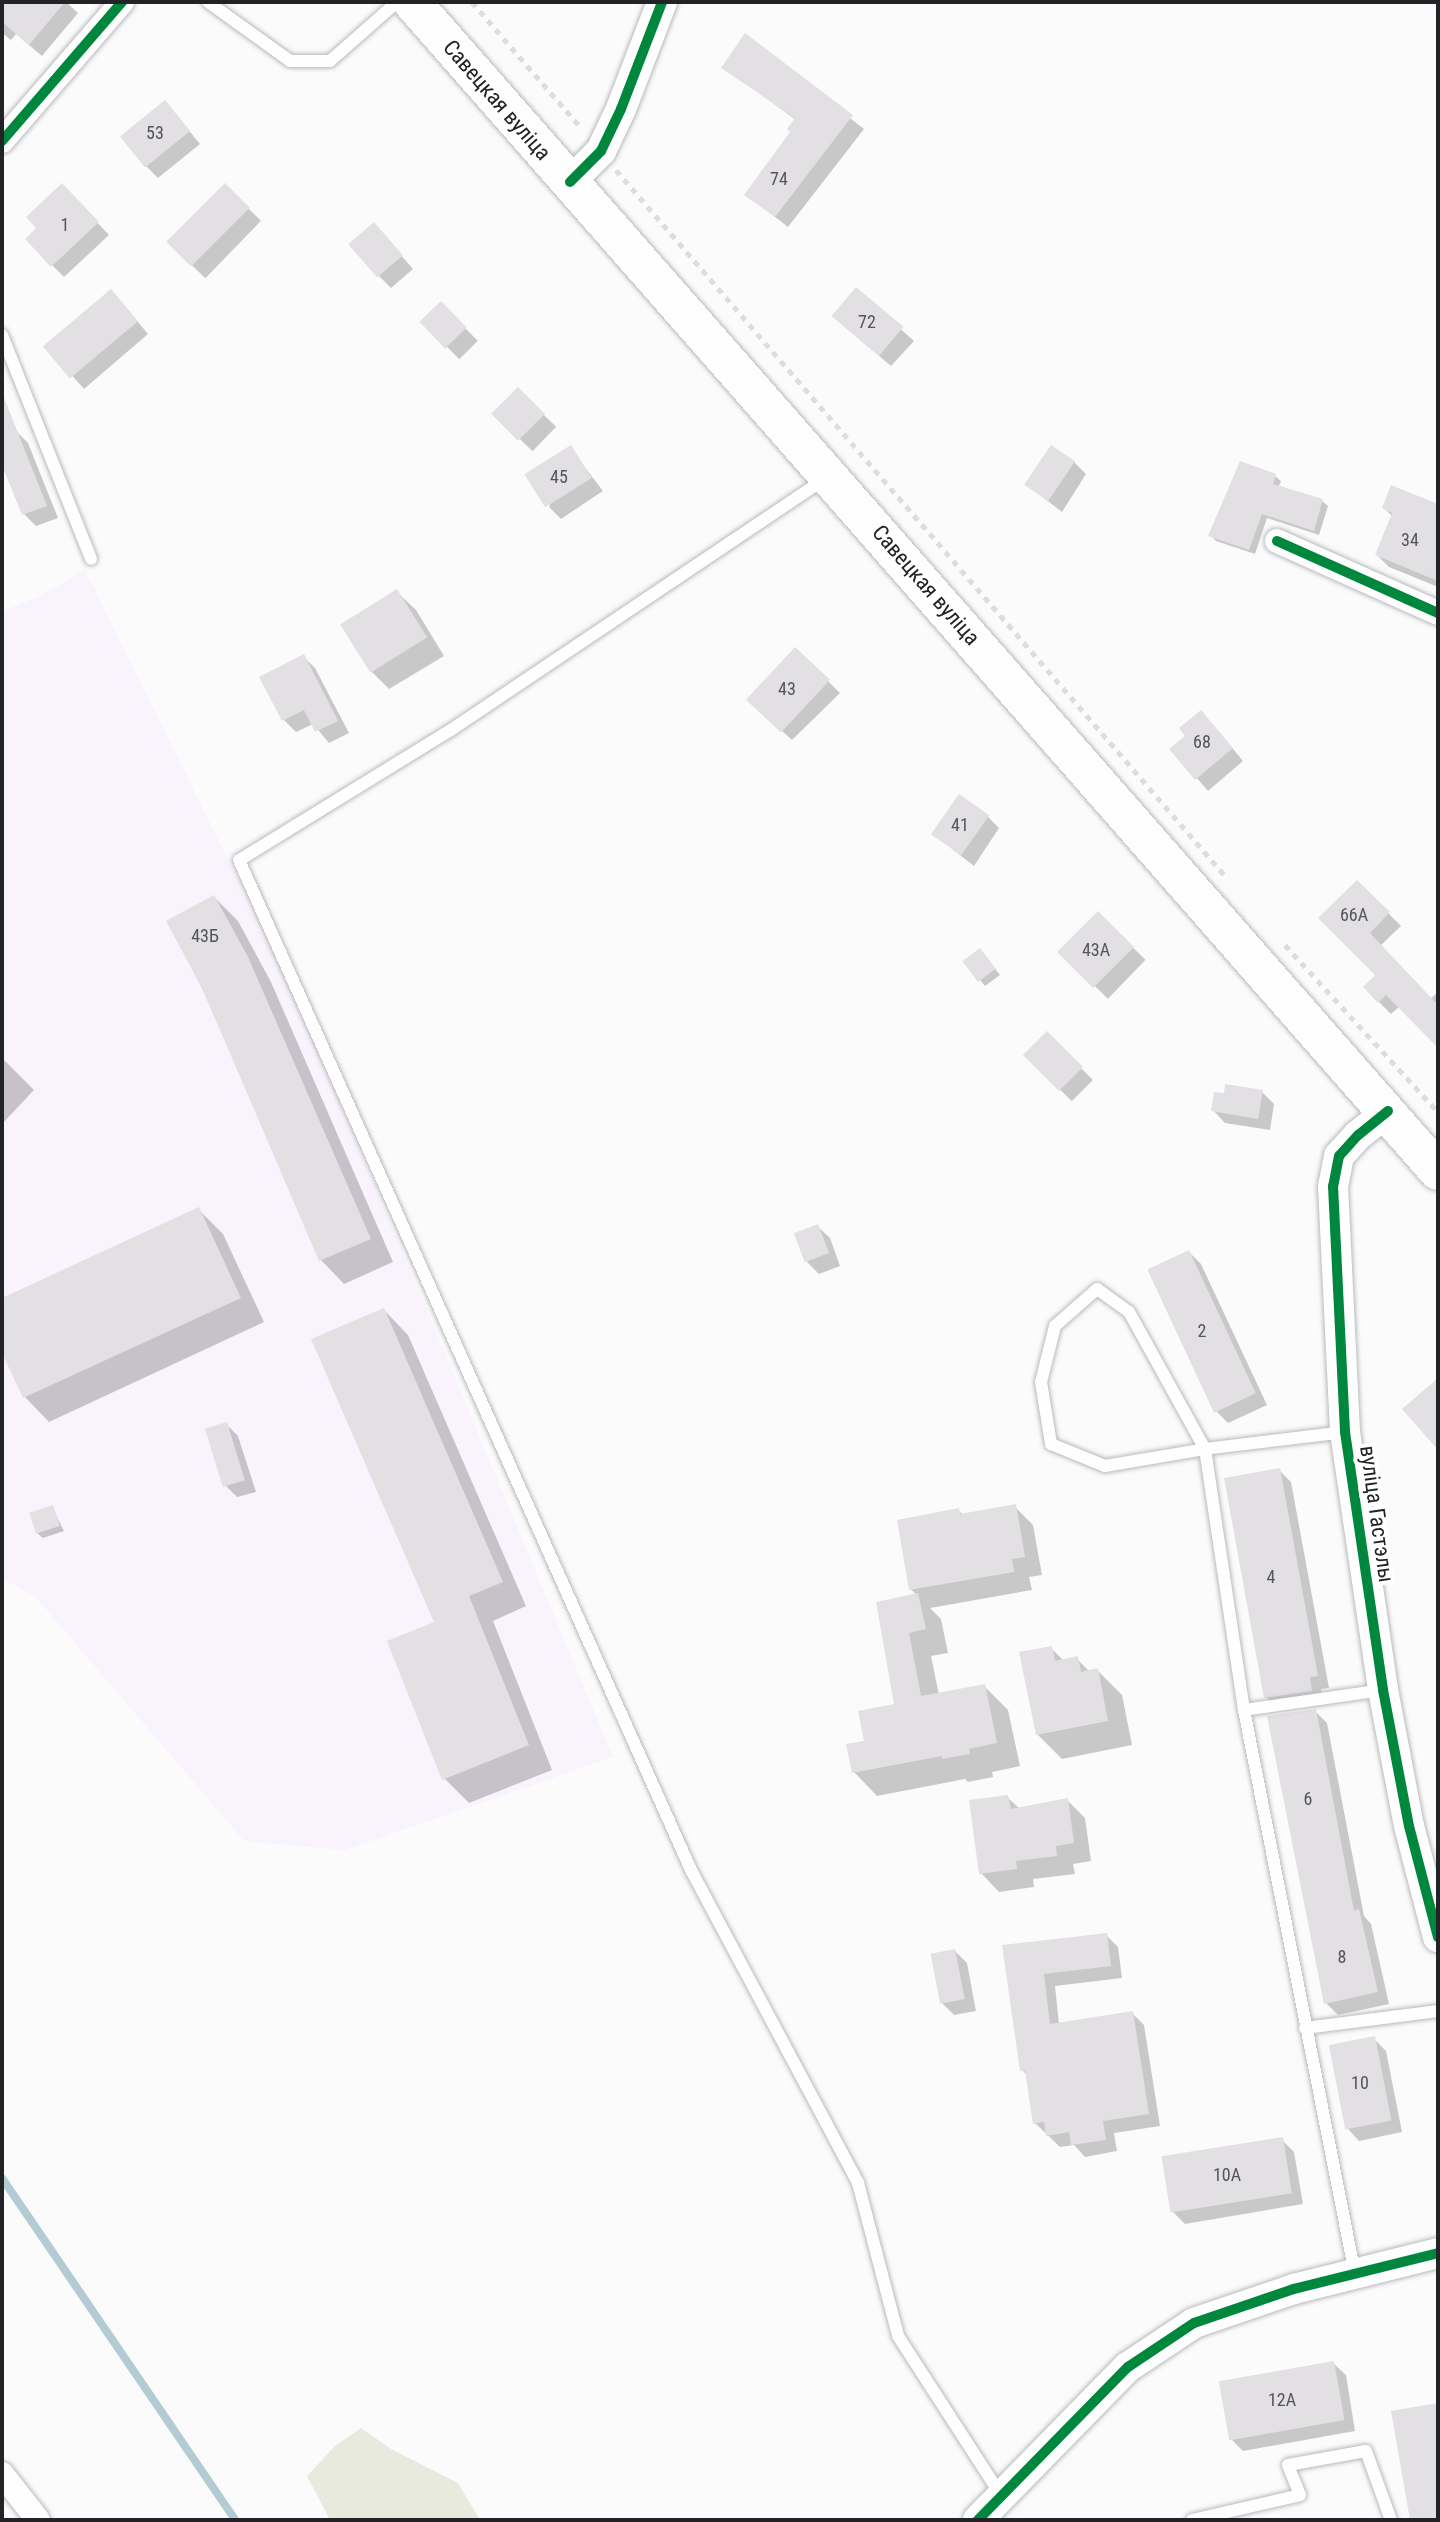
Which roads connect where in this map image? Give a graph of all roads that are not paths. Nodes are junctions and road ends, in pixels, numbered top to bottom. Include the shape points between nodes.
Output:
1 (122, 2) edge
2 (208, 2) edge
3 (397, 2) edge
4 (412, 2) edge
5 (662, 2) edge
6 (5, 129) edge
7 (570, 182) junction
8 (2, 335) edge
9 (829, 476) junction
10 (1277, 541) dead end
11 (91, 559) dead end
12 (1438, 613) edge
13 (1388, 1111) junction
14 (1438, 1171) edge
15 (1345, 1432) junction
16 (1205, 1449) junction
17 (1383, 1690) junction
18 (1244, 1710) junction
19 (1438, 1937) edge
20 (1438, 2011) edge
21 (1305, 2028) junction
22 (1438, 2253) edge
23 (1355, 2274) junction
24 (2, 2474) edge
25 (1001, 2495) junction
26 (38, 2520) edge
27 (978, 2520) edge
28 (1192, 2520) edge
29 (1391, 2520) edge

1 - 6 street
2 - 3 lane via 290,61 330,61
4 - 7 main road, Савецкая вуліца
5 - 7 street via 601,151
7 - 9 main road, Савецкая вуліца
8 - 11 lane
9 - 13 main road, Савецкая вуліца
9 - 25 lane via 449,731 239,860 691,1870 858,2183 898,2336
10 - 12 street
13 - 14 main road, Савецкая вуліца
13 - 15 street, вуліца Гастэлы via 1339,1156 1333,1186
15 - 16 lane
15 - 17 street, вуліца Гастэлы
16 - 16 lane via 1129,1312 1097,1289 1055,1326 1041,1382 1051,1444 1105,1466
16 - 18 lane
17 - 18 lane
17 - 19 street, вуліца Гастэлы via 1409,1826
18 - 21 lane
20 - 21 lane
21 - 23 lane
22 - 23 street
23 - 25 street via 1194,2323 1128,2367
24 - 26 street
25 - 27 street
28 - 29 lane via 1300,2495 1288,2465 1366,2451

